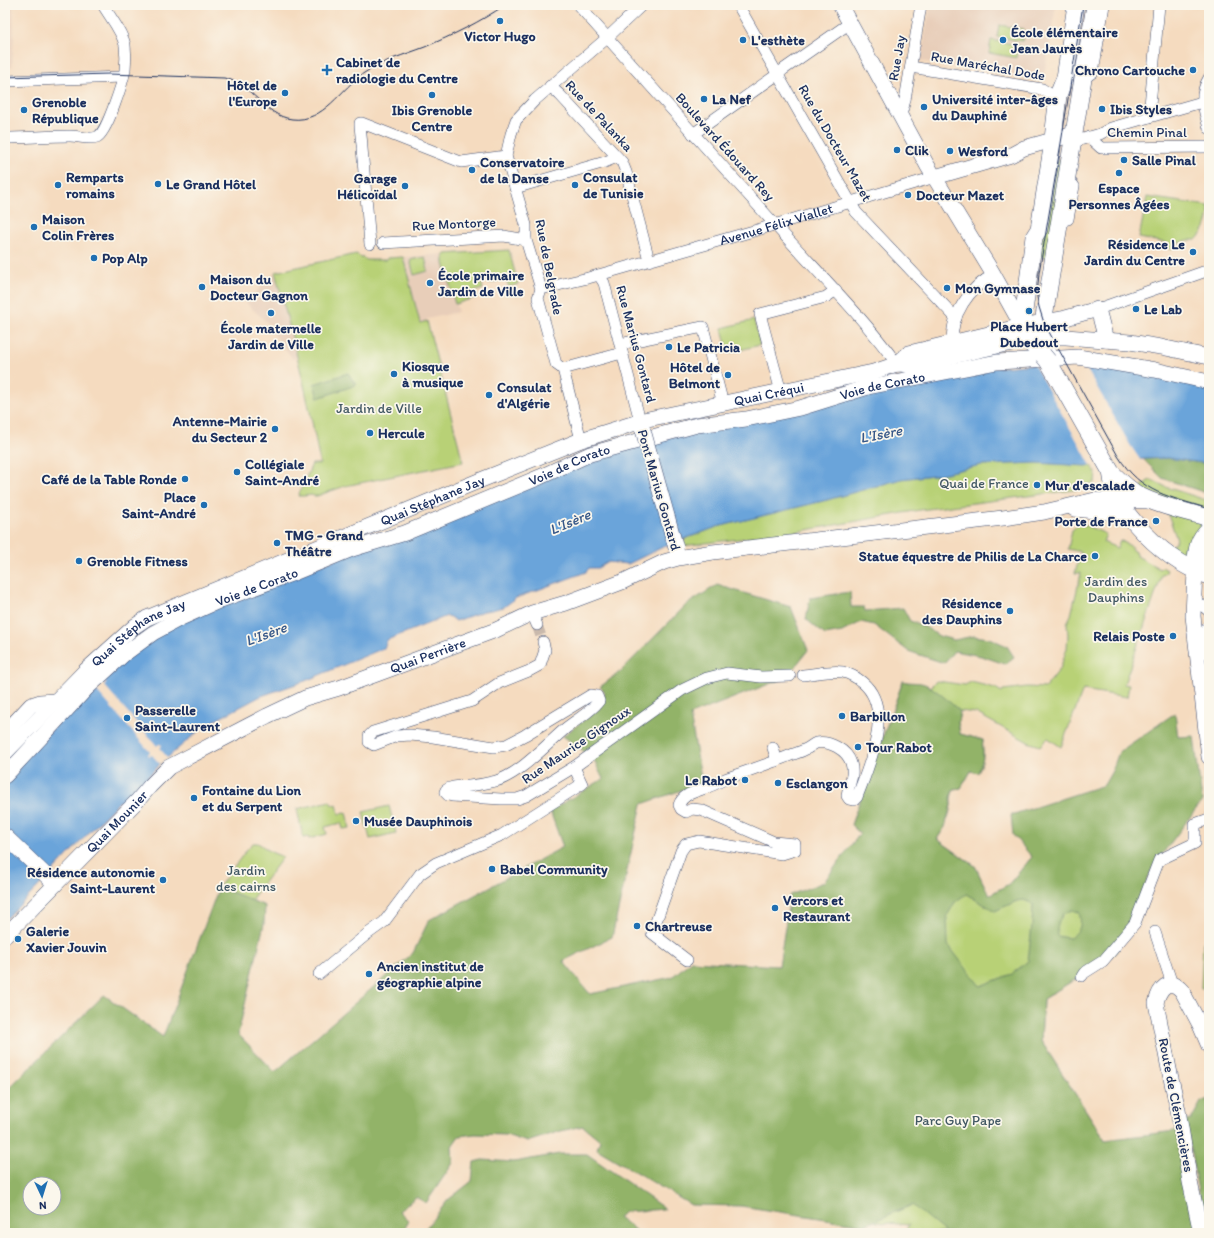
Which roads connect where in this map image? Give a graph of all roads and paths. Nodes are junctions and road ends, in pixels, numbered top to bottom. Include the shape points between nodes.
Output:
1 (103, 5) edge
2 (578, 5) edge
3 (642, 5) edge
4 (738, 5) edge
5 (840, 5) edge
6 (921, 5) edge
7 (1076, 5) edge
8 (1095, 5) edge
9 (1104, 5) edge
10 (1159, 5) edge
11 (850, 23) junction
12 (607, 38) junction
13 (911, 67) junction
14 (778, 74) junction
15 (123, 77) junction
16 (1209, 78) edge
17 (1083, 79) junction
18 (5, 82) edge
19 (550, 86) junction
20 (1058, 99) junction
21 (1205, 101) edge
22 (901, 115) junction
23 (1149, 118) junction
24 (1209, 128) edge
25 (694, 134) junction
26 (5, 138) edge
27 (1078, 138) junction
28 (1052, 143) junction
29 (1209, 147) edge
30 (506, 156) junction
31 (617, 157) junction
32 (935, 178) junction
33 (515, 188) junction
34 (850, 202) junction
35 (774, 225) junction
36 (526, 240) junction
37 (383, 243) dead end
38 (370, 244) dead end
39 (649, 260) junction
40 (1209, 270) edge
41 (993, 273) junction
42 (599, 275) junction
43 (541, 289) junction
44 (836, 290) junction
45 (1102, 307) junction
46 (956, 318) junction
47 (1044, 330) junction
48 (1024, 333) junction
49 (1106, 340) junction
50 (949, 348) junction
51 (621, 349) junction
52 (1046, 357) junction
53 (1209, 357) edge
54 (897, 364) junction
55 (563, 369) junction
56 (1209, 382) edge
57 (781, 392) junction
58 (723, 404) junction
59 (641, 426) junction
60 (581, 440) junction
61 (1115, 478) junction
62 (1151, 501) junction
63 (1122, 507) junction
64 (1209, 518) edge
65 (1209, 529) edge
66 (677, 553) junction
67 (1202, 574) edge
68 (1193, 594) junction
69 (1209, 612) edge
70 (1209, 628) edge
71 (543, 642) tunnel mouth
72 (1197, 655) junction
73 (803, 675) dead end
74 (790, 676) dead end
75 (55, 701) junction
76 (5, 733) edge
77 (774, 748) dead end
78 (5, 753) edge
79 (1209, 757) edge
80 (180, 761) joint
81 (777, 761) junction
82 (574, 767) junction
83 (5, 776) edge
84 (1209, 819) edge
85 (5, 836) edge
86 (52, 881) junction
87 (1155, 932) dead end
88 (5, 936) edge
89 (687, 960) dead end
90 (319, 974) dead end
91 (1082, 976) dead end
92 (1172, 984) junction
93 (1209, 1046) edge
94 (1201, 1233) edge

1 - 15 street via 122,36 125,46
2 - 12 street, Boulevard Édouard Rey
3 - 12 street, Rue de Belgrade
4 - 14 street, Rue du Docteur Mazet
5 - 11 main road
6 - 13 street, Rue Jay
7 - 20 main road via 1065,78
8 - 17 main road
9 - 17 street via 1093,72
10 - 23 street
11 - 14 street
11 - 22 main road
12 - 19 street, Rue de Belgrade
12 - 25 street, Boulevard Édouard Rey
13 - 20 street, Rue Maréchal Dode via 1042,89
13 - 22 street, Rue Jay
14 - 25 street
14 - 34 street, Rue du Docteur Mazet
15 - 18 street
15 - 26 street via 104,130 99,136
16 - 21 street via 1205,85
17 - 27 main road
19 - 30 street, Rue de Belgrade via 516,120
19 - 31 street, Rue de Palanka
20 - 28 main road
21 - 23 street, Avenue Félix Viallet
21 - 24 street
22 - 32 main road
23 - 27 street, Avenue Félix Viallet via 1111,128 1099,127
25 - 35 street, Boulevard Édouard Rey
27 - 28 main road, Avenue Félix Viallet
27 - 29 street, Chemin Pinal via 1101,148
27 - 47 main road via 1067,178
28 - 32 main road, Avenue Félix Viallet via 1024,148 1011,155
28 - 48 main road via 1039,229 1034,237
30 - 33 street, Rue de Belgrade
30 - 38 street via 461,162 360,123
31 - 33 street
31 - 39 street, Rue de Palanka via 626,172
32 - 34 street, Avenue Félix Viallet
32 - 41 main road
33 - 36 street, Rue de Belgrade via 526,225
34 - 35 street, Avenue Félix Viallet
34 - 46 street, Rue du Docteur Mazet via 856,212
35 - 39 street, Avenue Félix Viallet
35 - 44 street, Boulevard Édouard Rey
36 - 37 street, Rue Montorge via 504,236
36 - 43 street, Rue de Belgrade
39 - 42 street, Avenue Félix Viallet
40 - 45 street
41 - 46 street via 969,296
41 - 48 main road
42 - 43 street, Avenue Félix Viallet
42 - 51 street, Rue Marius Gontard via 604,282
43 - 55 street, Rue de Belgrade via 538,298 556,364
44 - 54 street, Boulevard Édouard Rey
44 - 57 street via 826,297 760,314
45 - 47 main road via 1062,319
45 - 49 main road
46 - 50 street
47 - 48 main road
47 - 49 main road via 1066,337
47 - 52 main road
48 - 50 main road
48 - 52 main road
49 - 53 main road via 1161,346
50 - 54 main road, Quai Créqui via 913,365
51 - 55 street
51 - 58 street via 703,327
51 - 59 street, Rue Marius Gontard
52 - 61 main road
54 - 57 main road, Quai Créqui via 873,372
55 - 60 street, Rue de Belgrade
56 - 83 main road, Voie de Corato via 1078,357 997,362 868,387 793,410 746,419 697,424 590,454 540,478 441,518 243,591 161,628 123,655 87,688
57 - 58 main road, Quai Créqui
58 - 59 main road, Quai Créqui
59 - 60 main road, Quai Stéphane Jay
59 - 66 main road, Pont Marius Gontard, bridge
60 - 75 main road, Quai Stéphane Jay via 151,616 135,626
61 - 62 main road
61 - 63 main road via 1114,491
62 - 63 main road
62 - 64 main road
63 - 66 main road via 1095,500 1003,518 713,552
63 - 67 main road via 1148,538 1170,556
65 - 67 main road via 1198,543
66 - 80 main road, Quai Perrière via 622,582 566,603 535,619 496,630 339,688 304,698
67 - 68 main road
68 - 69 street
68 - 72 main road
70 - 72 main road
71 - 82 street, Rue Maurice Gignoux via 545,650 540,665 499,683 472,701 373,732 369,736 369,742 374,745 397,736 410,735 494,747 506,745 592,695 597,696 599,701 595,706 508,776 497,781 450,787 445,792 448,796 517,799
72 - 79 main road
73 - 81 street via 844,672 866,685 872,693 877,709 877,735 873,753 854,800 847,796 852,780 851,762 837,746 816,743
74 - 82 street, Rue Maurice Gignoux via 761,677 727,673 707,678 682,690
75 - 76 main road via 31,705
75 - 78 main road, Quai Stéphane Jay
77 - 81 street
80 - 86 main road, Quai Mounier via 169,767 138,800
81 - 89 street via 740,773 680,800 679,806 686,812 692,809 701,810 774,842 795,844 795,850 782,854 700,841 686,844 681,851 652,933
82 - 90 street via 582,784 502,834 436,863 420,874 384,922
84 - 91 street via 1195,824 1195,843 1159,860 1135,923 1103,961
85 - 86 main road
86 - 88 main road, Quai Mounier
87 - 92 street
92 - 93 main road via 1179,987 1186,997
92 - 94 main road, Route de Clémencières via 1161,989 1156,1003

